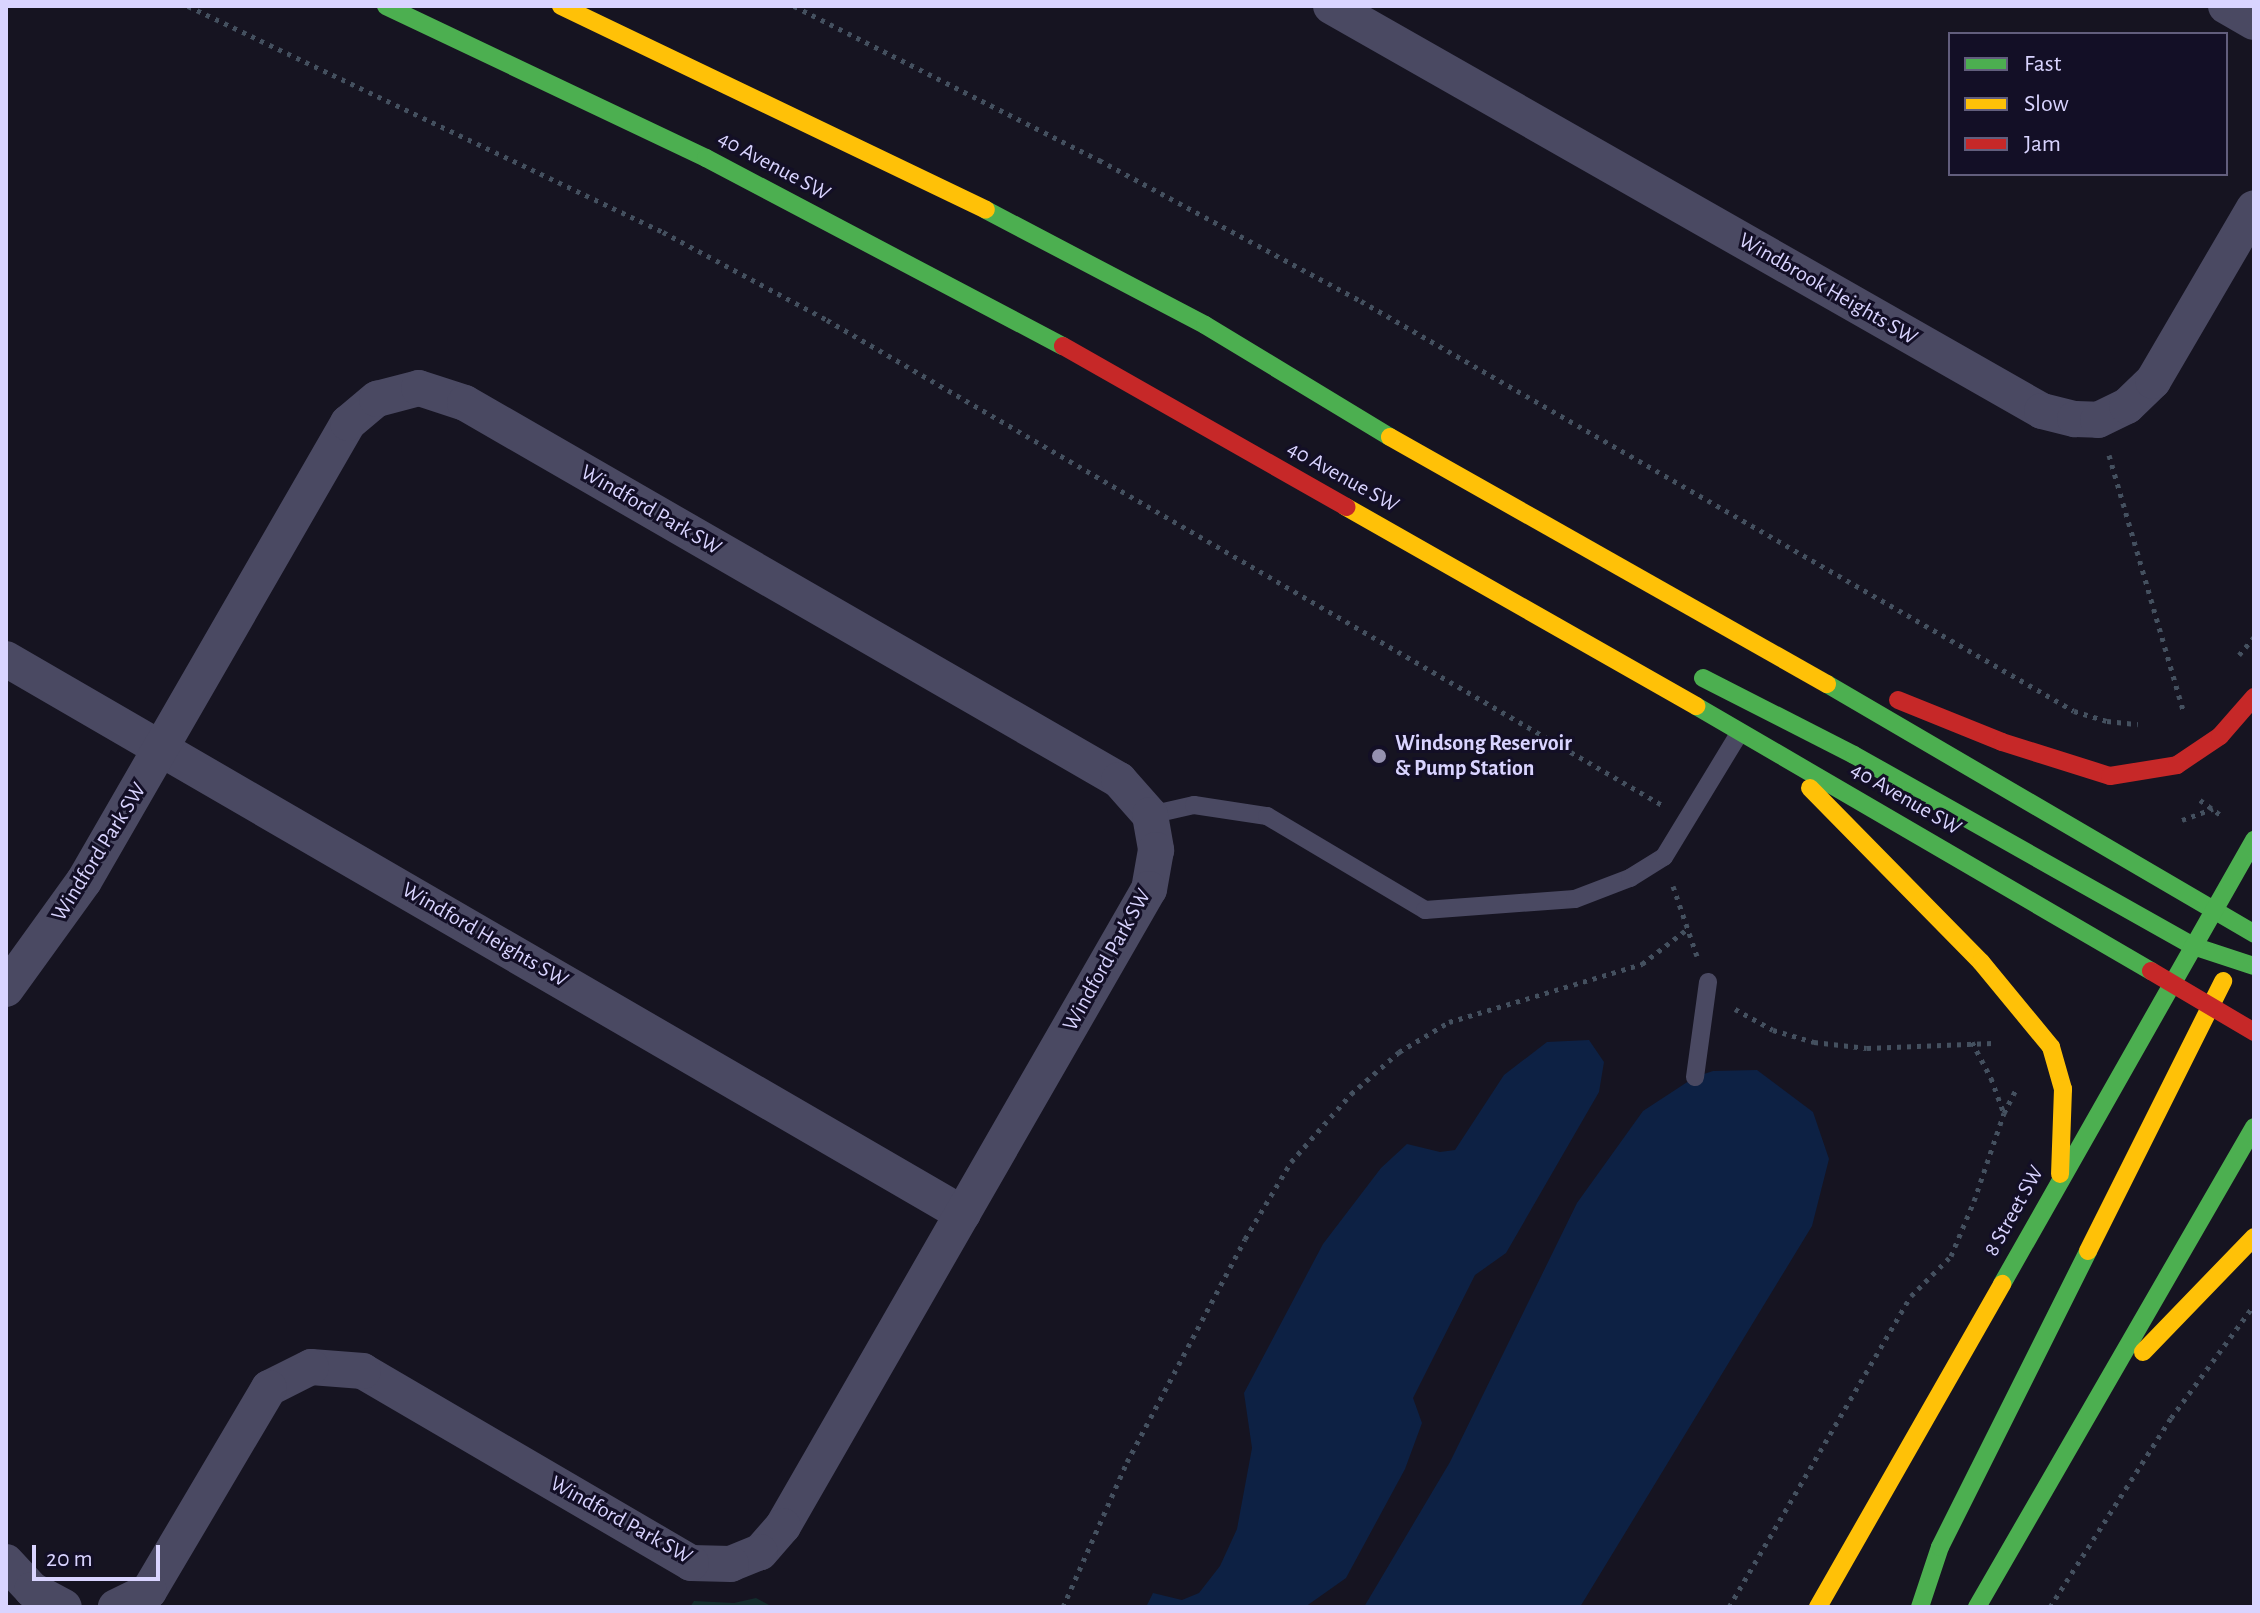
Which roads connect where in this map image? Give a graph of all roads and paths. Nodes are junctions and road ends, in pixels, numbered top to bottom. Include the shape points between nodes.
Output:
1 (188, 6) edge
2 (386, 6) edge
3 (561, 6) edge
4 (794, 6) edge
5 (1331, 6) edge
6 (2226, 6) edge
7 (2254, 22) edge
8 (2254, 208) edge
9 (2098, 420) junction
10 (1365, 516) junction
11 (1588, 622) dead end
12 (1726, 625) junction
13 (6, 659) edge
14 (1685, 669) dead end
15 (2254, 697) edge
16 (2174, 716) dead end
17 (2154, 724) dead end
18 (1740, 732) junction
19 (164, 748) junction
20 (1772, 749) junction
21 (2193, 794) dead end
22 (2213, 809) junction
23 (1150, 815) junction
24 (2226, 818) dead end
25 (1687, 820) junction
26 (2182, 820) dead end
27 (2254, 840) edge
28 (1664, 857) junction
29 (2213, 911) junction
30 (1686, 930) junction
31 (2254, 934) edge
32 (2193, 946) junction
33 (2231, 961) junction
34 (2254, 966) edge
35 (1708, 982) junction
36 (2172, 983) junction
37 (6, 989) edge
38 (2221, 999) junction
39 (2254, 1032) edge
40 (1972, 1042) junction
41 (2006, 1048) dead end
42 (1695, 1077) dead end
43 (2019, 1083) dead end
44 (2004, 1113) junction
45 (2254, 1127) edge
46 (2060, 1179) junction
47 (963, 1214) junction
48 (2254, 1237) edge
49 (2254, 1305) edge
50 (2097, 1400) junction
51 (6, 1562) edge
52 (64, 1607) edge
53 (116, 1607) edge
54 (1063, 1607) edge
55 (1729, 1607) edge
56 (1818, 1607) edge
57 (1920, 1607) edge
58 (1977, 1607) edge
59 (2050, 1607) edge

1 - 25 path via 649,225 827,320
2 - 10 main road, 40 Avenue SW via 706,158 1057,343
3 - 12 main road via 951,192 1205,325 1378,430
4 - 17 path via 1099,160 1361,301 2074,711 2107,721
5 - 9 street, Windbrook Heights SW via 2042,411
6 - 7 street
8 - 9 street via 2153,381 2127,406
9 - 16 path via 2184,712
10 - 11 main road
10 - 18 main road, 40 Avenue SW
12 - 15 main road via 2002,742 2110,776 2177,765 2220,736
12 - 29 main road
13 - 19 street, Windford Heights SW
14 - 32 main road via 1854,755
18 - 20 main road, 40 Avenue SW
18 - 25 lane
19 - 23 street, Windford Park SW via 348,423 377,399 419,388 465,403 1119,780
19 - 37 street, Windford Park SW via 84,881
19 - 47 street, Windford Heights SW
20 - 36 main road, 40 Avenue SW
20 - 46 main road via 1981,962 2051,1047 2063,1089
21 - 22 path
22 - 24 path
22 - 26 path
23 - 28 lane via 1194,805 1267,816 1425,910 1575,899 1630,878
23 - 47 street, Windford Park SW via 1156,850 1149,889
25 - 28 lane
27 - 29 main road, 8 Street SW
28 - 30 path
29 - 31 main road
29 - 32 main road, 8 Street SW
29 - 33 main road
30 - 35 path
30 - 54 path via 1642,964 1449,1022 1399,1052 1351,1094 1291,1162 1245,1239 1127,1462
32 - 33 main road
32 - 36 main road, 8 Street SW
33 - 34 main road
33 - 38 main road
35 - 40 path via 1740,1015 1814,1042 1883,1048
35 - 42 lane
36 - 38 main road, 40 Avenue SW
36 - 46 main road, 8 Street SW
38 - 39 main road
38 - 57 main road via 1940,1547
40 - 41 path
40 - 44 path
43 - 44 path
44 - 55 path via 1951,1256 1911,1296
45 - 50 main road
46 - 56 main road, 8 Street SW
47 - 53 street, Windford Park SW via 783,1526 760,1552 731,1564 691,1563 363,1371 311,1367 269,1388 149,1591
48 - 50 main road
49 - 59 path via 2171,1418
50 - 58 main road
51 - 52 street via 32,1590

